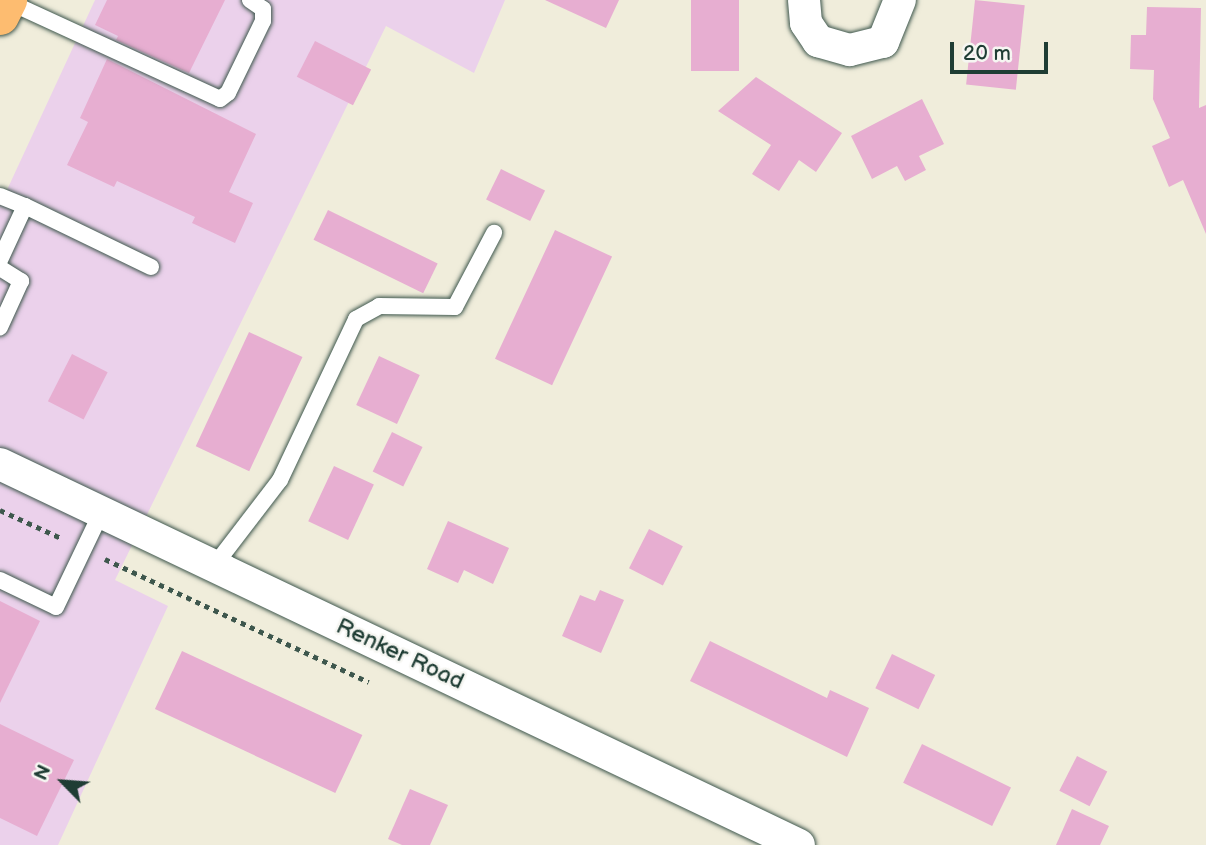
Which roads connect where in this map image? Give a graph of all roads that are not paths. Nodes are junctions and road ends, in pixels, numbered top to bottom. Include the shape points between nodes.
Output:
1 (250, 0) edge
2 (804, 0) edge
3 (900, 0) edge
4 (5, 6) edge
5 (0, 196) edge
6 (25, 206) junction
7 (494, 233) dead end
8 (0, 260) edge
9 (151, 267) dead end
10 (0, 268) edge
11 (0, 327) edge
12 (0, 464) edge
13 (101, 513) junction
14 (214, 566) junction
15 (0, 580) edge
16 (799, 845) edge

1 - 4 lane via 263,9 262,21 228,93 220,99
2 - 3 street via 806,23 818,41 850,50 883,42
5 - 6 lane
6 - 8 lane
6 - 9 lane
7 - 14 lane via 455,307 379,306 356,319 280,480
10 - 11 lane via 21,281
12 - 13 street, Renker Road
13 - 14 street, Renker Road
13 - 15 lane via 56,607
14 - 16 street, Renker Road

